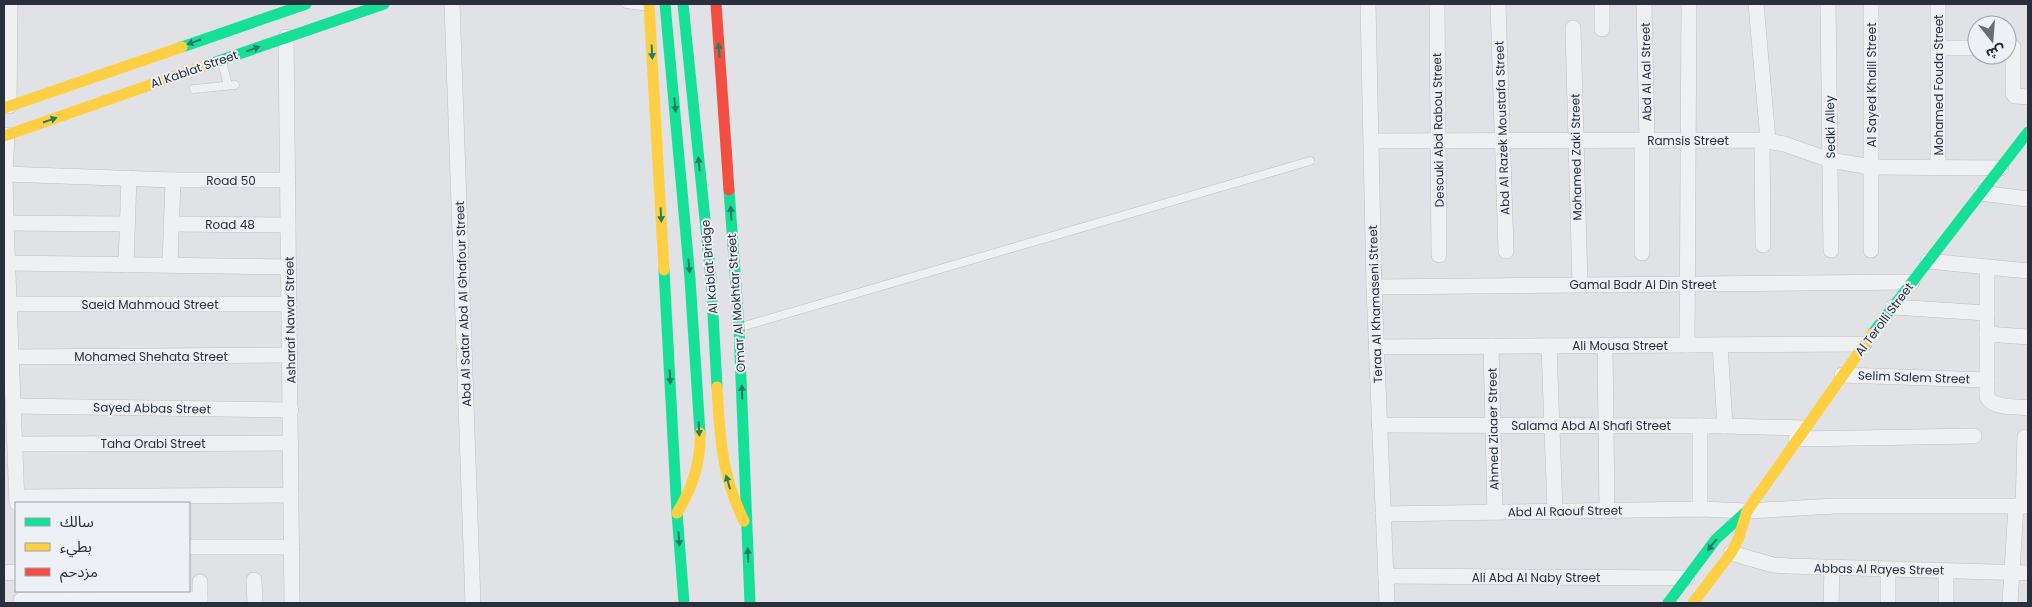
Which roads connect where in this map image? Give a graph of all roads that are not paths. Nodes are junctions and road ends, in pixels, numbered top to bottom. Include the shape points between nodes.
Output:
1 (10, 4) edge
2 (306, 4) edge
3 (384, 4) edge
4 (452, 4) edge
5 (626, 4) edge
6 (665, 4) edge
7 (683, 4) edge
8 (716, 4) edge
9 (1368, 4) edge
10 (1437, 4) edge
11 (1498, 4) edge
12 (1602, 4) edge
13 (1644, 4) edge
14 (1689, 4) edge
15 (1756, 4) edge
16 (1828, 4) edge
17 (1871, 4) edge
18 (1938, 4) edge
19 (649, 6) edge
20 (277, 9) edge
21 (1574, 28) dead end
22 (1602, 30) dead end
23 (286, 37) junction
24 (1938, 48) junction
25 (1967, 48) edge
26 (222, 60) junction
27 (2015, 65) edge
28 (194, 89) dead end
29 (2028, 97) edge
30 (6, 107) edge
31 (5, 135) edge
32 (2026, 139) edge
33 (1438, 140) junction
34 (1576, 140) junction
35 (1645, 140) junction
36 (1689, 140) junction
37 (1765, 140) junction
38 (1372, 141) junction
39 (1502, 141) junction
40 (1830, 160) junction
41 (1310, 161) dead end
42 (1871, 167) junction
43 (1938, 167) junction
44 (2001, 168) junction
45 (4, 174) edge
46 (129, 178) junction
47 (173, 180) junction
48 (288, 180) junction
49 (1981, 193) junction
50 (2028, 199) edge
51 (6, 223) junction
52 (128, 224) junction
53 (172, 224) junction
54 (288, 225) junction
55 (1763, 245) dead end
56 (1832, 250) dead end
57 (1871, 250) dead end
58 (1506, 251) dead end
59 (1642, 253) dead end
60 (1439, 255) dead end
61 (1928, 261) junction
62 (8, 263) junction
63 (126, 265) junction
64 (170, 265) junction
65 (289, 267) junction
66 (1987, 268) junction
67 (2028, 272) edge
68 (1912, 282) junction
69 (1688, 284) junction
70 (1580, 285) junction
71 (1374, 287) junction
72 (10, 304) junction
73 (290, 304) junction
74 (1893, 307) junction
75 (1987, 313) junction
76 (739, 328) junction
77 (1987, 334) junction
78 (2028, 337) edge
79 (1864, 344) junction
80 (1687, 345) junction
81 (1720, 345) junction
82 (1491, 346) junction
83 (1549, 346) junction
84 (1605, 346) junction
85 (1376, 347) junction
86 (290, 355) junction
87 (9, 366) edge
88 (1842, 375) junction
89 (1987, 380) junction
90 (14, 406) junction
91 (2028, 408) edge
92 (290, 410) junction
93 (1379, 425) junction
94 (1493, 425) junction
95 (1552, 425) junction
96 (1606, 425) junction
97 (1700, 426) junction
98 (1725, 426) junction
99 (1800, 433) junction
100 (1974, 436) dead end
101 (2025, 437) dead end
102 (291, 443) junction
103 (15, 444) junction
104 (291, 495) junction
105 (17, 500) edge
106 (2022, 506) edge
107 (1700, 509) junction
108 (1607, 510) junction
109 (1554, 511) junction
110 (1747, 511) junction
111 (1495, 512) junction
112 (677, 513) junction
113 (1383, 514) junction
114 (747, 527) junction
115 (190, 547) edge
116 (292, 547) junction
117 (1731, 553) junction
118 (1832, 568) junction
119 (1888, 569) junction
120 (1946, 570) junction
121 (2012, 572) junction
122 (2028, 573) edge
123 (1386, 576) junction
124 (1687, 578) junction
125 (254, 580) dead end
126 (200, 582) dead end
127 (21, 598) edge
128 (83, 601) edge
129 (200, 601) edge
130 (1698, 602) edge
131 (255, 603) edge
132 (292, 603) edge
133 (473, 603) edge
134 (684, 603) edge
135 (750, 603) edge
136 (1387, 603) edge
137 (1668, 603) edge
138 (1831, 603) edge
139 (1888, 603) edge
140 (1946, 603) edge
141 (2010, 603) edge

1 - 30 street
2 - 20 main road, Al Kablat Street
3 - 23 main road, Al Kablat Street
4 - 133 street, Abd Al Satar Abd Al Ghafour Street
5 - 19 lane
6 -> 112 main road, Al Kablat Bridge via 690,279 700,440 695,478
114 -> 7 main road, Al Kablat Bridge via 734,503 721,452 711,278
76 -> 8 main road, Omar Al Mokhtar Street
9 - 38 street, Teraa Al Khamaseni Street
10 - 33 street, Desouki Abd Rabou Street
11 - 39 street, Abd Al Razek Moustafa Street
12 - 22 street
13 - 35 street, Abd Al Aal Street
14 - 36 street
15 - 37 street
16 - 40 street, Sedki Alley
17 - 42 street, Al Sayed Khalil Street
18 - 24 street, Mohamed Fouda Street
19 -> 112 main road
20 -> 30 main road, Al Kablat Street
21 - 34 street, Mohamed Zaki Street
26 -> 23 main road, Al Kablat Street
23 - 48 street, Asharaf Nawar Street
24 - 25 street
24 - 43 street, Mohamed Fouda Street
26 - 28 lane via 231,85
31 -> 26 main road, Al Kablat Street
27 - 29 street via 2014,96
31 - 45 street
32 - 44 main road, Al Terolli Street
33 - 38 street, Ramsis Street
33 - 39 street, Ramsis Street
33 - 60 street, Desouki Abd Rabou Street
34 - 35 street, Ramsis Street
34 - 39 street, Ramsis Street
34 - 70 street, Mohamed Zaki Street
35 - 36 street, Ramsis Street
35 - 59 street, Abd Al Aal Street
36 - 37 street, Ramsis Street
36 - 69 street
37 - 40 street, Ramsis Street
37 - 55 street
38 - 71 street, Teraa Al Khamaseni Street
39 - 58 street, Abd Al Razek Moustafa Street
40 - 42 street, Ramsis Street
40 - 56 street, Sedki Alley
41 - 76 lane
42 - 43 street, Ramsis Street
42 - 57 street, Al Sayed Khalil Street
43 - 44 street, Ramsis Street
44 - 49 main road, Al Terolli Street
45 - 46 street, Road 50
45 - 51 street
46 - 47 street, Road 50
46 - 52 street
47 - 48 street, Road 50
47 - 53 street
48 - 54 street, Asharaf Nawar Street
49 - 50 street
49 - 61 main road, Al Terolli Street
51 - 52 street
51 - 62 street
52 - 63 street
53 - 54 street, Road 48
53 - 64 street
54 - 65 street, Asharaf Nawar Street
61 - 66 street
61 - 68 main road, Al Terolli Street
62 - 63 street
62 - 72 street
63 - 64 street
64 - 65 street
65 - 73 street, Asharaf Nawar Street
66 - 67 street
66 - 75 street
68 - 69 street, Gamal Badr Al Din Street
68 - 74 main road, Al Terolli Street
69 - 70 street, Gamal Badr Al Din Street
69 - 80 street
70 - 71 street, Gamal Badr Al Din Street
71 - 85 street, Teraa Al Khamaseni Street
72 - 73 street, Saeid Mahmoud Street
72 - 87 street
73 - 86 street, Asharaf Nawar Street
74 - 75 street
74 - 79 main road, Al Terolli Street
75 - 77 street
114 -> 76 main road, Omar Al Mokhtar Street
77 - 78 street
77 - 89 street
79 - 81 street, Ali Mousa Street
79 - 88 main road, Al Terolli Street
80 - 81 street, Ali Mousa Street
80 - 84 street, Ali Mousa Street
81 - 98 street
82 - 83 street, Ali Mousa Street
82 - 85 street, Ali Mousa Street
82 - 94 street, Ahmed Ziaaer Street
83 - 84 street, Ali Mousa Street
83 - 95 street
84 - 96 street
85 - 93 street, Teraa Al Khamaseni Street
86 - 87 street, Mohamed Shehata Street
86 - 92 street, Asharaf Nawar Street
87 - 90 street
88 - 89 street, Selim Salem Street
88 - 99 main road, Al Terolli Street
89 - 91 street via 1988,400 1994,404
90 - 92 street, Sayed Abbas Street
90 - 103 street
92 - 102 street, Asharaf Nawar Street
93 - 94 street, Salama Abd Al Shafi Street
93 - 113 street, Teraa Al Khamaseni Street
94 - 95 street, Salama Abd Al Shafi Street
94 - 111 street, Ahmed Ziaaer Street
95 - 96 street, Salama Abd Al Shafi Street
95 - 109 street
96 - 97 street, Salama Abd Al Shafi Street
96 - 108 street
97 - 98 street, Salama Abd Al Shafi Street
97 - 107 street
98 - 99 street, Salama Abd Al Shafi Street
99 - 100 street, Salama Abd Al Shafi Street
99 - 110 main road, Al Terolli Street
101 - 106 street
102 - 103 street, Taha Orabi Street
102 - 104 street, Asharaf Nawar Street
103 - 105 street
104 - 105 street
104 - 116 street, Asharaf Nawar Street
106 - 110 street, Abd Al Raouf Street via 1835,506
106 - 121 street
107 - 108 street, Abd Al Raouf Street
107 - 110 street, Abd Al Raouf Street
108 - 109 street, Abd Al Raouf Street
109 - 111 street, Abd Al Raouf Street
110 - 117 main road, Al Terolli Street
110 -> 124 main road, Al Terolli Street via 1716,539
111 - 113 street, Abd Al Raouf Street
112 -> 134 main road
113 - 123 street, Teraa Al Khamaseni Street
135 -> 114 main road, Omar Al Mokhtar Street
115 - 116 street
116 - 132 street, Asharaf Nawar Street
117 - 118 street, Abbas Al Rayes Street via 1773,565
117 - 130 main road, Al Terolli Street
118 - 119 street, Abbas Al Rayes Street
118 - 138 street
119 - 120 street, Abbas Al Rayes Street
119 - 139 street
120 - 121 street, Abbas Al Rayes Street
120 - 140 street
121 - 122 street, Abbas Al Rayes Street
121 - 141 street
123 - 124 street, Ali Abd Al Naby Street
123 - 136 street, Teraa Al Khamaseni Street
124 - 137 main road, Al Terolli Street
125 - 131 street
126 - 129 street
127 - 128 street
128 - 129 street

